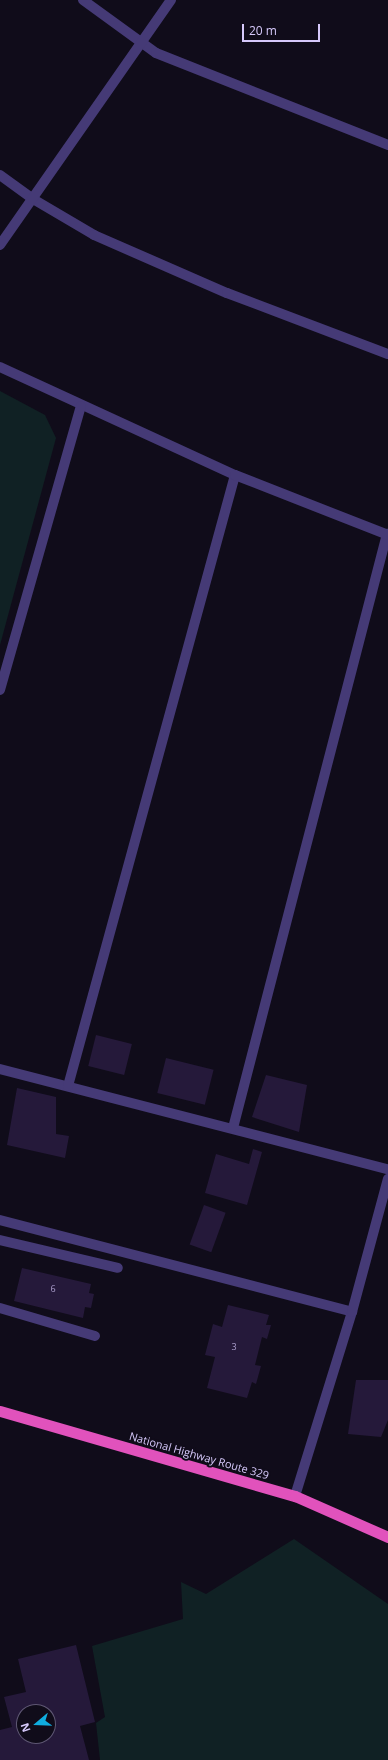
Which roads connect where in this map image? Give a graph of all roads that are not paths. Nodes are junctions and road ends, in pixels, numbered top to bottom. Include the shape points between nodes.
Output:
1 (83, 0) edge
2 (171, 0) edge
3 (141, 43) junction
4 (388, 145) edge
5 (0, 175) edge
6 (33, 198) junction
7 (0, 245) edge
8 (388, 354) edge
9 (0, 367) edge
10 (81, 406) junction
11 (235, 475) junction
12 (387, 534) edge
13 (0, 690) edge
14 (0, 1069) edge
15 (68, 1086) junction
16 (233, 1128) junction
17 (388, 1169) edge
18 (388, 1179) edge
19 (0, 1220) edge
20 (0, 1240) edge
21 (118, 1268) dead end
22 (0, 1308) edge
23 (352, 1312) junction
24 (94, 1336) dead end
25 (0, 1411) edge
26 (295, 1496) junction
27 (388, 1537) edge

1 - 3 street
2 - 3 street
3 - 4 street via 156,53
3 - 6 street
5 - 6 street
6 - 7 street
6 - 8 street via 94,235 161,265
9 - 10 street
10 - 11 street
10 - 13 street
11 - 12 street
11 - 15 street
12 - 16 street
14 - 15 street
15 - 16 street
16 - 17 street
18 - 23 street
19 - 23 street
20 - 21 street
22 - 24 street
23 - 26 street
25 - 26 highway, National Highway Route 329
26 - 27 highway, National Highway Route 329

